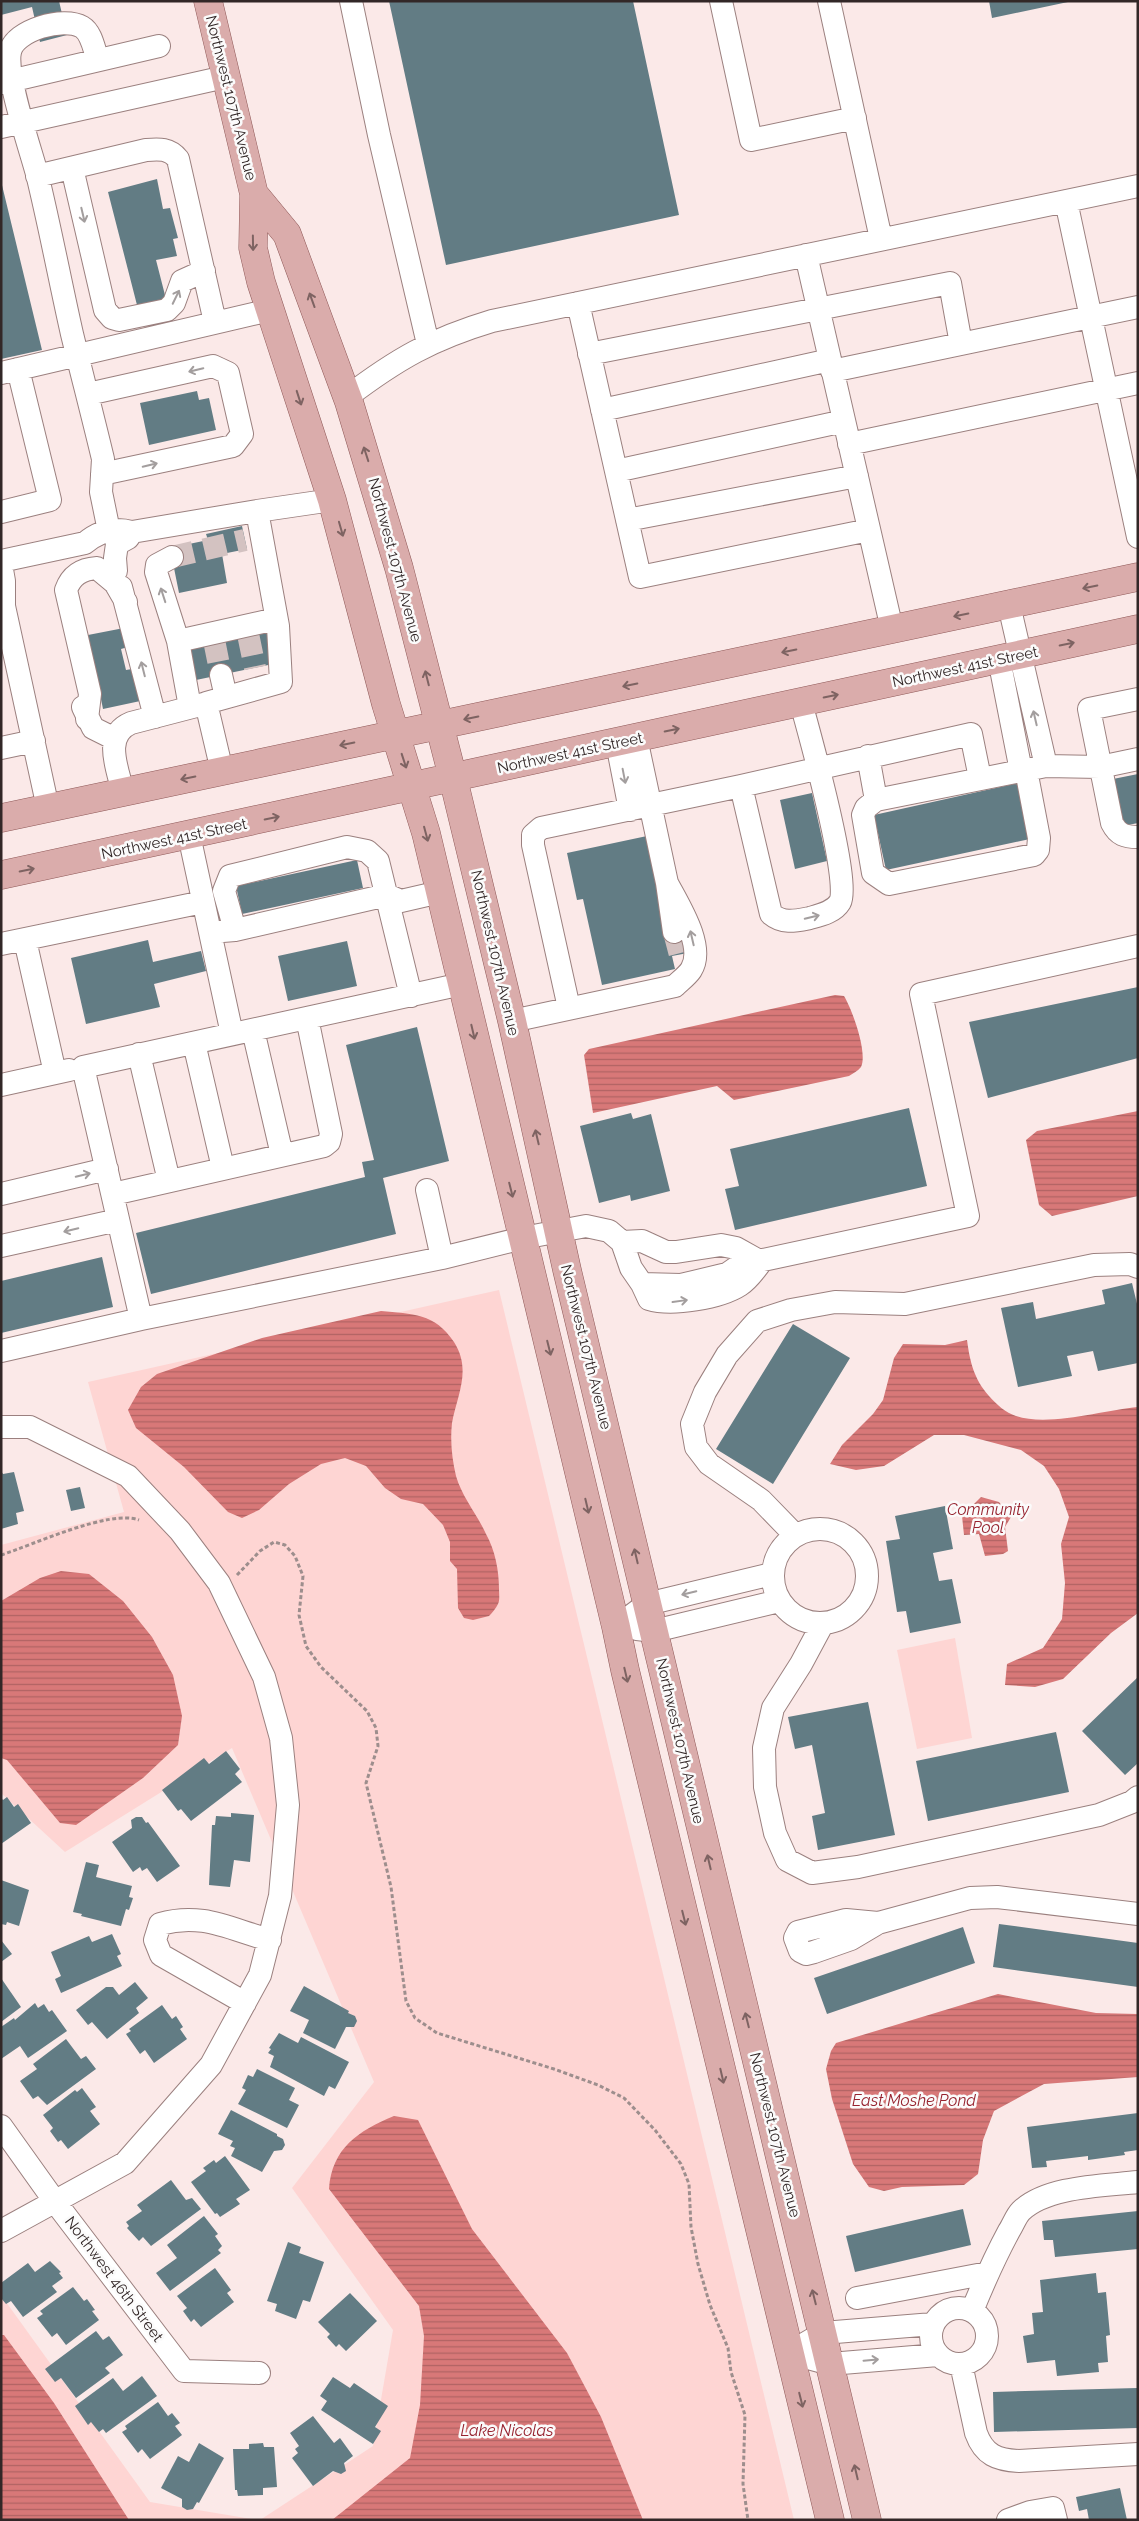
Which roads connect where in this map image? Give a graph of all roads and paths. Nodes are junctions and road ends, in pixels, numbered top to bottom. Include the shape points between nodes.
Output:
1 (208, 1) edge
2 (351, 1) edge
3 (721, 1) edge
4 (829, 1) edge
5 (159, 46) dead end
6 (98, 60) junction
7 (225, 77) junction
8 (7, 81) edge
9 (854, 118) junction
10 (24, 122) junction
11 (1, 127) edge
12 (72, 168) junction
13 (37, 176) junction
14 (1138, 186) edge
15 (254, 194) junction
16 (1066, 201) junction
17 (881, 240) junction
18 (806, 255) junction
19 (204, 271) junction
20 (578, 303) junction
21 (1138, 307) edge
22 (818, 309) junction
23 (270, 310) junction
24 (1091, 317) junction
25 (215, 322) junction
26 (428, 344) junction
27 (961, 344) junction
28 (77, 354) junction
29 (590, 354) junction
30 (831, 366) junction
31 (10, 371) edge
32 (1138, 383) edge
33 (1106, 389) junction
34 (88, 394) junction
35 (348, 397) junction
36 (602, 410) junction
37 (844, 421) junction
38 (849, 444) junction
39 (616, 471) junction
40 (102, 474) junction
41 (857, 476) junction
42 (332, 500) junction
43 (257, 511) junction
44 (1, 512) edge
45 (627, 520) junction
46 (869, 530) junction
47 (109, 531) junction
48 (132, 532) junction
49 (1138, 537) edge
50 (85, 543) junction
51 (58, 549) junction
52 (172, 557) tunnel mouth
53 (1, 563) edge
54 (116, 571) junction
55 (1138, 577) edge
56 (126, 602) junction
57 (1009, 605) junction
58 (2, 607) edge
59 (276, 619) junction
60 (892, 629) junction
61 (1138, 629) edge
62 (178, 641) junction
63 (1010, 657) junction
64 (221, 675) tunnel mouth
65 (1138, 699) edge
66 (207, 702) junction
67 (801, 703) junction
68 (155, 717) junction
69 (87, 719) junction
70 (439, 725) junction
71 (395, 734) junction
72 (115, 739) junction
73 (626, 740) junction
74 (34, 741) junction
75 (1, 748) edge
76 (868, 756) junction
77 (1138, 759) edge
78 (818, 767) junction
79 (1100, 767) junction
80 (1031, 769) junction
81 (222, 771) junction
82 (453, 778) junction
83 (980, 778) junction
84 (742, 786) junction
85 (412, 788) junction
86 (123, 792) junction
87 (876, 800) junction
88 (48, 808) junction
89 (640, 808) junction
90 (1, 818) edge
91 (189, 836) junction
92 (1138, 836) edge
93 (1, 875) edge
94 (667, 883) junction
95 (440, 892) junction
96 (386, 895) junction
97 (203, 902) junction
98 (235, 930) junction
99 (210, 932) junction
100 (674, 932) tunnel mouth
101 (25, 940) junction
102 (1, 944) edge
103 (1138, 946) edge
104 (680, 955) tunnel mouth
105 (680, 981) junction
106 (462, 984) junction
107 (411, 996) junction
108 (569, 1008) junction
109 (307, 1018) junction
110 (512, 1022) junction
111 (243, 1032) junction
112 (194, 1043) junction
113 (139, 1054) junction
114 (83, 1067) junction
115 (55, 1073) junction
116 (1, 1085) edge
117 (282, 1155) junction
118 (223, 1168) junction
119 (107, 1169) junction
120 (169, 1181) junction
121 (427, 1190) dead end
122 (1, 1194) edge
123 (113, 1194) junction
124 (118, 1220) junction
125 (559, 1232) junction
126 (523, 1238) junction
127 (632, 1241) junction
128 (1, 1246) edge
129 (714, 1246) junction
130 (442, 1258) junction
131 (761, 1262) junction
132 (1138, 1267) edge
133 (723, 1283) junction
134 (141, 1319) junction
135 (1, 1351) edge
136 (1, 1427) edge
137 (145, 1523) dead end
138 (795, 1535) junction
139 (1, 1555) edge
140 (772, 1574) junction
141 (219, 1583) junction
142 (732, 1583) junction
143 (779, 1601) junction
144 (647, 1604) junction
145 (738, 1611) junction
146 (823, 1623) junction
147 (616, 1627) junction
148 (654, 1631) junction
149 (1138, 1797) edge
150 (1138, 1914) edge
151 (878, 1923) dead end
152 (270, 1940) junction
153 (245, 2002) junction
154 (1, 2126) edge
155 (1138, 2182) edge
156 (56, 2203) junction
157 (1, 2231) edge
158 (988, 2273) junction
159 (858, 2298) dead end
160 (972, 2311) junction
161 (933, 2324) junction
162 (908, 2326) junction
163 (823, 2332) junction
164 (789, 2353) junction
165 (938, 2355) junction
166 (909, 2357) junction
167 (830, 2364) junction
168 (961, 2364) junction
169 (259, 2373) dead end
170 (1138, 2454) edge
171 (1054, 2514) edge
172 (748, 2520) edge
173 (830, 2520) edge
174 (867, 2520) edge
175 (1008, 2520) edge

1 - 7 main road, Northwest 107th Avenue
2 - 26 street
3 - 9 street via 751,140
4 - 9 street
5 - 6 street
6 - 8 street
6 - 8 street via 90,36 82,27 50,25 16,40 10,52
7 - 10 street
7 - 15 main road, Northwest 107th Avenue
8 - 10 street
9 - 17 street
10 - 11 street
10 - 13 street
12 - 13 street
12 - 19 street via 146,150 172,152 178,159
12 -> 19 street via 105,310 112,318 119,320 167,310 174,302 182,281
13 - 28 street
14 - 16 street
15 -> 23 main road, Northwest 107th Avenue via 252,248
35 -> 15 main road, Northwest 107th Avenue via 287,234
16 - 17 street
16 - 24 street
17 - 18 street
18 - 20 street
18 - 22 street
19 - 25 street
20 - 26 street via 492,321
20 - 29 street
21 - 24 street
22 - 27 street via 950,283
22 - 29 street
22 - 30 street
23 - 25 street
23 -> 42 main road, Northwest 107th Avenue
24 - 27 street
24 - 33 street
25 - 28 street
26 - 35 street via 406,355
27 - 30 street
28 - 31 street
28 - 34 street
29 - 36 street
30 - 36 street
30 - 37 street
31 - 44 street via 50,500
32 - 33 street
33 - 38 street
33 - 49 street
34 - 40 street via 103,459
40 -> 34 street via 234,446 242,434 228,373 213,366
70 -> 35 main road, Northwest 107th Avenue via 384,513
36 - 39 street
37 - 38 street
37 - 39 street
38 - 41 street
39 - 45 street
40 - 47 street via 100,492
41 - 45 street
41 - 46 street
42 - 43 street
42 -> 71 main road, Northwest 107th Avenue
43 - 48 street
43 - 59 street via 253,539
45 - 46 street via 640,577
46 - 60 street
47 - 48 street
47 - 50 street via 95,534
48 - 54 street via 118,544
50 - 51 street
50 - 54 street
51 - 53 street
51 - 69 street via 58,606
62 -> 52 street via 156,572 157,565
53 - 58 street via 4,581
54 - 56 street
55 -> 57 main road
68 -> 56 street
56 - 69 street via 115,583 97,568 74,576 66,590 90,694
57 -> 60 main road
57 - 63 street
58 - 74 street
59 - 62 street via 213,637
59 - 66 street via 281,682 257,678
60 -> 70 main road
63 -> 61 main road, Northwest 41st Street
62 - 66 street
67 -> 63 main road, Northwest 41st Street
63 - 80 street
64 - 66 street
65 - 79 street via 1089,709
66 - 68 street
66 - 81 street
73 -> 67 main road, Northwest 41st Street
67 - 78 street
68 - 72 street via 126,725
69 - 72 street via 93,728
70 - 71 main road
70 - 82 main road, Northwest 107th Avenue
71 -> 81 main road
71 -> 85 main road, Northwest 107th Avenue
72 - 86 street via 114,751
73 - 82 main road, Northwest 41st Street
73 - 89 street
74 - 75 street
74 - 88 street
76 - 78 street
76 - 83 street via 971,734
76 - 87 street
77 - 79 street
78 - 84 street
84 -> 78 street via 768,909 776,919 789,922 825,913 840,901 842,880
79 - 80 street
79 - 92 street via 1116,831 1123,836
80 - 83 street
80 - 87 street via 1039,838 1038,850 1034,854 905,882 889,884 872,873 863,815
81 -> 86 main road
82 - 85 main road, Northwest 41st Street
82 - 110 main road, Northwest 107th Avenue
83 - 87 street
84 - 89 street
91 -> 85 main road, Northwest 41st Street
85 -> 95 main road, Northwest 107th Avenue
86 - 88 main road
88 - 90 main road
89 - 94 street
89 - 108 street via 546,826 533,835
93 -> 91 main road, Northwest 41st Street
91 - 97 street
94 - 100 street
105 -> 94 street via 693,965 695,949 690,926
95 - 96 street via 401,901
95 - 106 main road, Northwest 107th Avenue
96 - 98 street
96 - 98 street via 378,861 367,851 347,848 330,851 230,876 224,891
96 - 107 street
97 - 99 street
97 - 101 street
98 - 99 street
99 - 111 street
101 - 102 street
101 - 115 street
103 - 131 street via 921,994 968,1216
104 - 105 street
105 - 108 street via 675,986
106 - 107 street
106 -> 126 main road, Northwest 107th Avenue
107 - 109 street
108 - 110 street
109 - 111 street
109 - 117 street via 331,1134 324,1146
125 -> 110 main road, Northwest 107th Avenue
111 - 112 street
111 - 117 street
112 - 113 street
112 - 118 street
113 - 114 street
113 - 120 street
114 - 115 street
114 - 119 street
115 - 116 street
117 - 118 street
118 - 120 street
122 -> 119 street
119 - 123 street
120 - 123 street
121 - 130 street
123 - 124 street
124 -> 128 street
124 - 134 street
125 - 126 street
125 - 127 street via 594,1226
144 -> 125 main road, Northwest 107th Avenue
126 - 130 street
126 -> 147 main road, Northwest 107th Avenue
127 - 129 street via 671,1252
127 -> 133 street via 631,1268 649,1299 678,1302
129 - 131 street via 736,1248
129 - 133 street
130 - 134 street
131 - 133 street via 746,1281
132 - 138 street via 1130,1264 1094,1265 905,1304 835,1302 791,1310 757,1321 727,1355 705,1392 692,1424 696,1446 708,1464 760,1500
134 - 135 street
136 - 141 street via 30,1427 128,1476 180,1531
137 - 139 path via 123,1517 49,1537
138 - 140 street via 775,1559
138 - 146 street via 811,1529 828,1529 844,1535 857,1546 865,1561 864,1595 854,1609 840,1619
140 - 142 street
140 - 143 street
141 - 152 street via 264,1677 281,1738 288,1805 280,1896
141 - 172 path via 229,1581 274,1542 285,1545 296,1556 303,1576 299,1615 306,1646 321,1667 367,1711 376,1728 378,1746 366,1783 391,1887 406,2001 415,2018 437,2033 562,2072 624,2098 655,2130 681,2164 689,2184 698,2264 728,2348 731,2372 745,2415 743,2484
142 -> 144 street
142 - 145 street
143 - 145 street
143 - 146 street via 798,1618
144 - 147 street
144 - 148 main road, Northwest 107th Avenue
145 - 148 street
146 - 149 street via 773,1708 764,1748 765,1787 774,1833 787,1860 812,1873 858,1867 1099,1815
147 - 148 street
147 -> 164 main road, Northwest 107th Avenue
163 -> 148 main road, Northwest 107th Avenue
150 - 151 street via 984,1896 950,1902
152 - 153 street via 260,1975
152 - 153 street via 211,1921 180,1918 160,1924 155,1940 161,1954
153 - 156 street via 211,2065 125,2163
154 - 156 street, Northwest 46th Street
155 - 158 street via 1078,2189 1035,2201 1019,2212
156 - 157 street
156 - 169 street, Northwest 46th Street via 184,2370
158 - 159 street
158 - 160 street
160 - 161 street via 963,2308 946,2311
160 - 168 street via 984,2324 987,2341 978,2357
161 - 162 street
161 - 165 street via 931,2344
162 - 163 street
162 - 166 street
163 - 164 street
163 - 167 main road, Northwest 107th Avenue
164 - 167 street
164 -> 173 main road, Northwest 107th Avenue
165 - 166 street
165 - 168 street via 945,2361
167 -> 166 street
174 -> 167 main road, Northwest 107th Avenue
168 - 170 street via 979,2442 992,2456 1019,2461
171 - 175 street via 1030,2512

